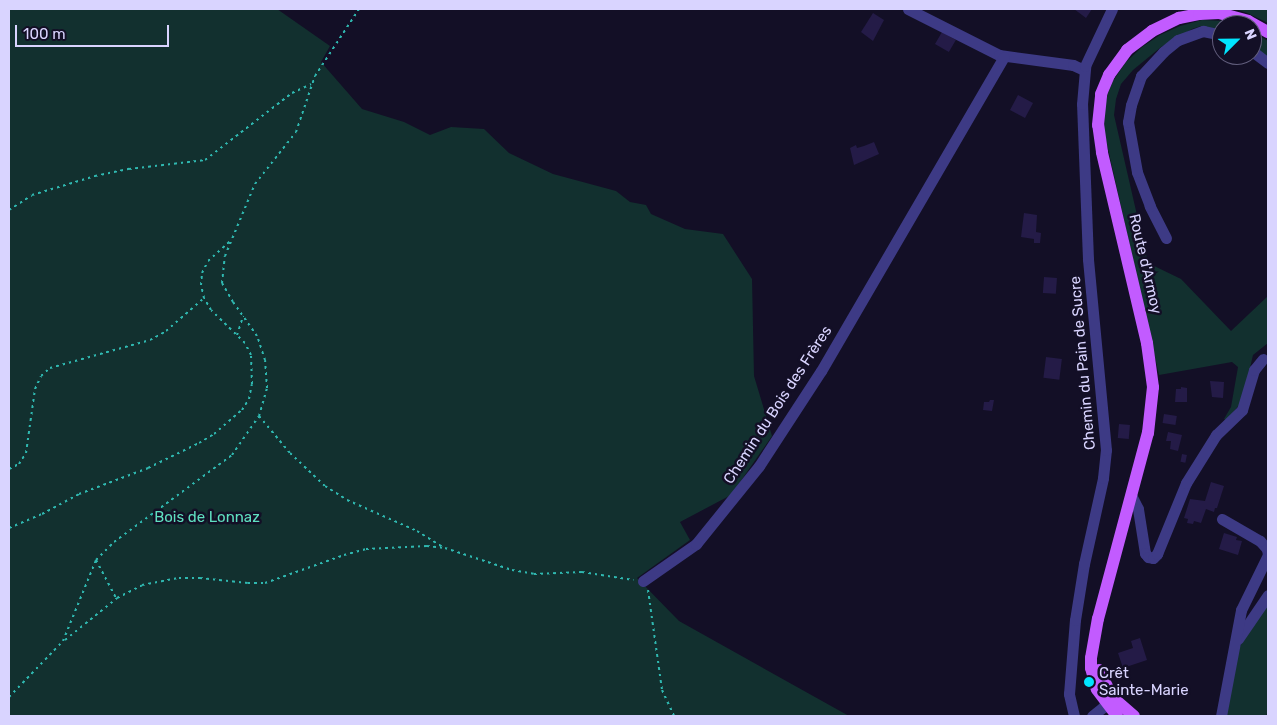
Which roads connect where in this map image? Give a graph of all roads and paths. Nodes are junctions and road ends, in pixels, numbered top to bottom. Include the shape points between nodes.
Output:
1 (359, 9) edge
2 (908, 9) edge
3 (1112, 9) edge
4 (1268, 32) edge
5 (1212, 33) edge
6 (1004, 57) junction
7 (1084, 70) junction
8 (311, 84) junction
9 (9, 210) edge
10 (1166, 238) dead end
11 (232, 239) junction
12 (204, 298) junction
13 (243, 315) junction
14 (237, 335) junction
15 (1263, 359) dead end
16 (259, 416) junction
17 (9, 469) edge
18 (1132, 497) junction
19 (1222, 520) dead end
20 (9, 528) edge
21 (445, 548) junction
22 (96, 560) junction
23 (643, 581) junction
24 (1268, 595) edge
25 (117, 598) junction
26 (63, 641) junction
27 (1235, 644) junction
28 (9, 697) edge
29 (1114, 710) edge
30 (674, 716) edge
31 (1074, 716) edge
32 (1092, 716) edge
33 (1134, 716) edge
34 (1221, 716) edge

1 - 8 path
2 - 6 street
3 - 7 street, Chemin du Pain de Sucre
4 - 18 main road, Route d'Armoy via 1248,21 1219,13 1174,20 1152,31 1127,50 1112,70 1102,94 1098,125 1102,152 1143,323 1152,375 1151,417
5 - 10 street via 1203,31 1178,40 1149,66 1135,88 1131,105 1128,122 1137,172
6 - 7 street via 1073,65
6 - 23 street, Chemin du Bois des Frères via 820,371 759,466 696,544
7 - 31 street, Chemin du Pain de Sucre via 1082,130 1088,259 1106,450 1075,620 1069,694
8 - 9 path via 292,93 205,160 96,176 32,195
8 - 11 path via 296,132 254,184
11 - 12 path via 208,261 202,273
11 - 13 path via 225,256 222,283
12 - 14 path via 210,310
12 - 17 path via 166,331 150,340 50,368 41,376 35,389 26,453 19,464
13 - 14 path
13 - 16 path via 257,336 265,360 267,388
14 - 20 path via 251,355 252,384 249,398 232,420 198,443 148,468 79,494
15 - 18 street via 1254,370 1242,410 1216,435 1186,484 1153,558 1146,556 1138,509
16 - 21 path via 290,453 325,486 362,508 417,531
16 - 22 path via 232,455 114,542
18 - 29 main road, Route d'Armoy via 1104,596 1091,668 1097,689
19 - 27 street via 1260,541 1268,549 1241,610
21 - 23 path via 534,574 582,572
21 - 25 path via 366,549 265,583 180,578 142,585
22 - 25 path
22 - 26 path
23 - 30 path via 651,600 662,690
24 - 27 street
25 - 26 path
26 - 28 path
27 - 34 street
29 - 32 street
29 - 33 main road, Route d'Armoy

